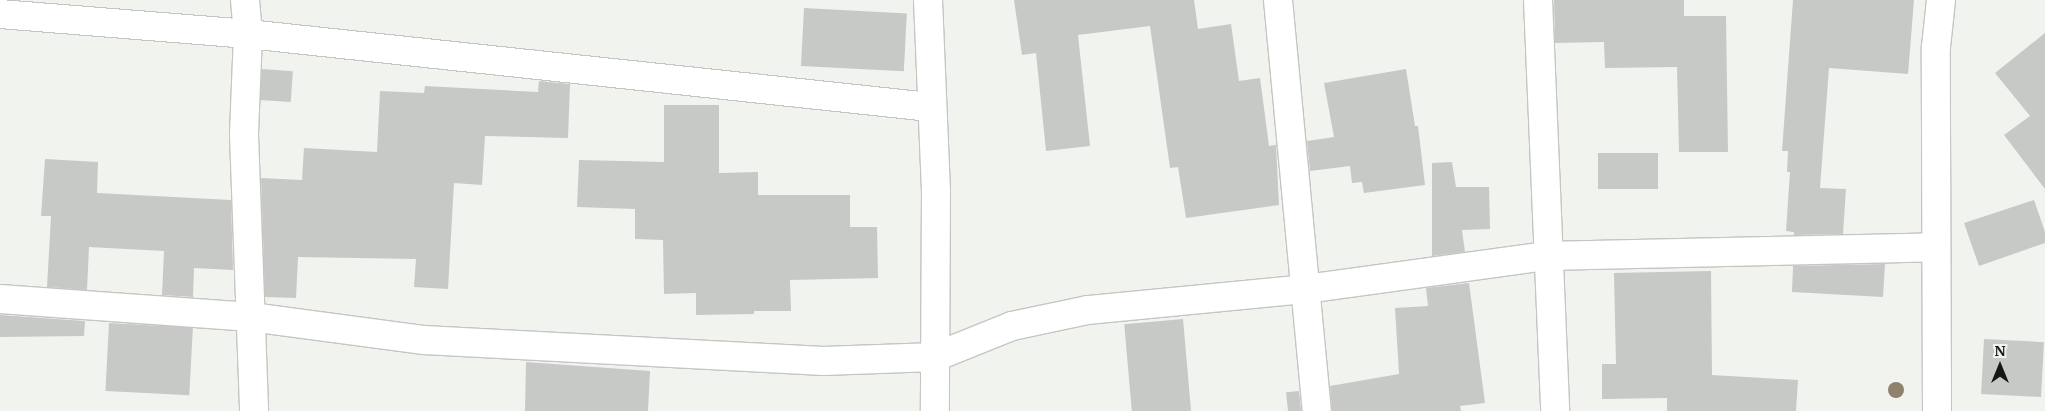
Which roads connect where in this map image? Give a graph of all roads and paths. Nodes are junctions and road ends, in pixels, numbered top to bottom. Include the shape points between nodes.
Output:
1 (245, 0) edge
2 (928, 0) edge
3 (1278, 0) edge
4 (1538, 0) edge
5 (1941, 0) edge
6 (0, 14) edge
7 (248, 34) junction
8 (930, 108) junction
9 (1936, 247) junction
10 (1548, 256) junction
11 (1306, 289) junction
12 (0, 299) edge
13 (251, 317) junction
14 (935, 356) junction
15 (254, 411) edge
16 (935, 411) edge
17 (1317, 411) edge
18 (1555, 411) edge
19 (1937, 411) edge

1 - 7 street
2 - 8 street
3 - 11 street
4 - 10 street
5 - 9 street via 1936,46
6 - 7 street
7 - 8 street
7 - 13 street via 244,135
8 - 14 street via 936,191
9 - 10 street
9 - 19 street
10 - 11 street
10 - 18 street
11 - 14 street via 1088,310 1012,326
11 - 17 street
12 - 13 street
13 - 14 street via 424,340 594,350 824,361
13 - 15 street
14 - 16 street

